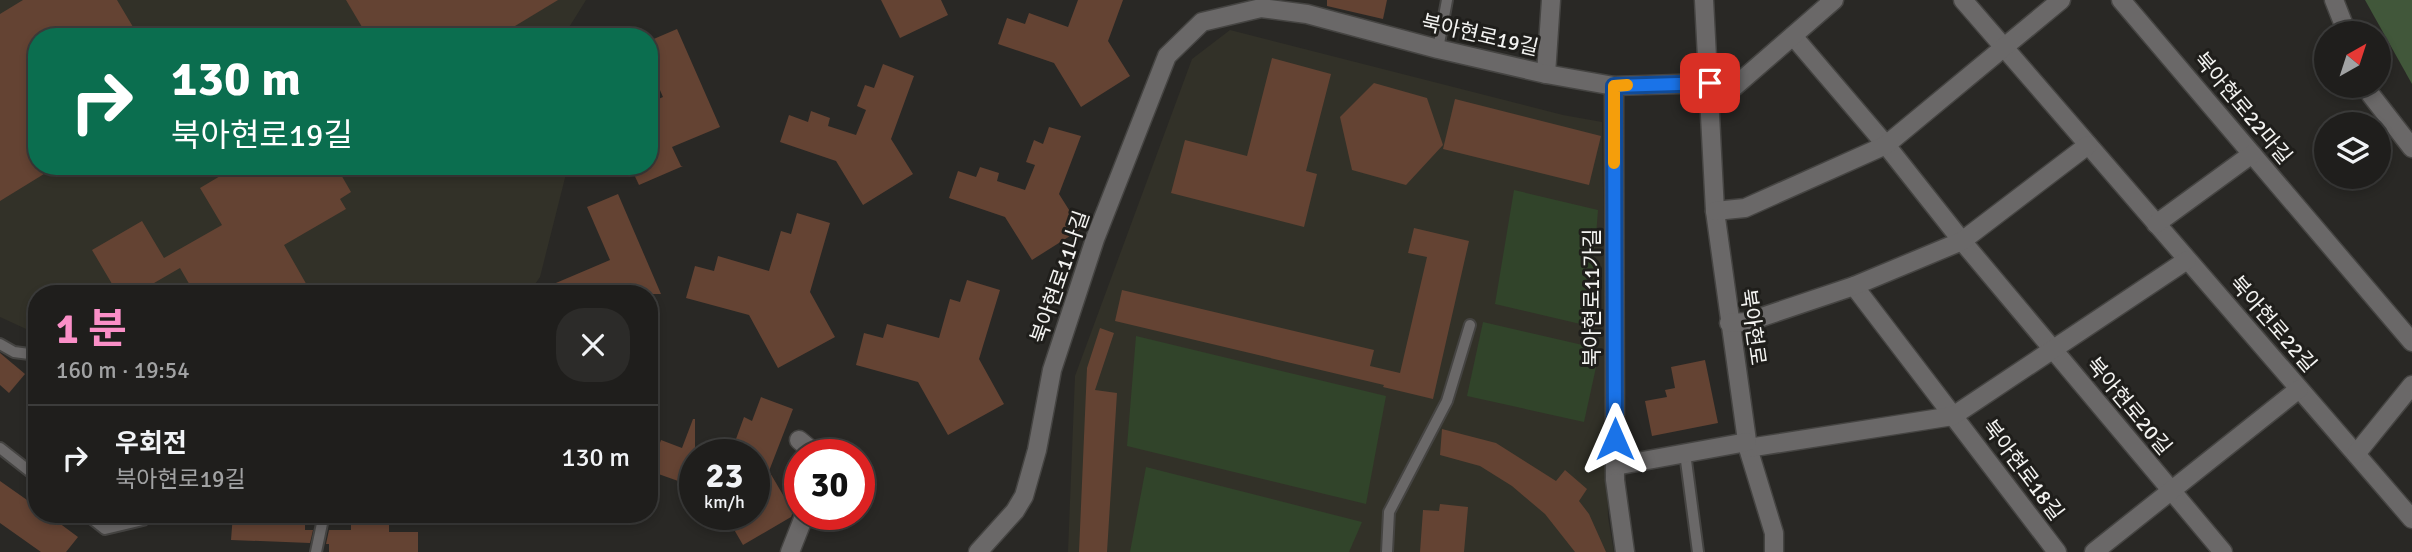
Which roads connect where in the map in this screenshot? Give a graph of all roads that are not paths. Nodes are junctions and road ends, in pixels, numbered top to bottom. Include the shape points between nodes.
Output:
1 (1447, 0) edge
2 (1551, 0) edge
3 (1704, 0) edge
4 (1833, 0) edge
5 (1963, 0) edge
6 (2061, 0) edge
7 (2121, 0) edge
8 (2334, 0) edge
9 (1309, 7) edge
10 (2342, 21) edge
11 (1202, 22) joint
12 (1793, 36) junction
13 (2003, 47) junction
14 (1438, 49) junction
15 (1546, 74) junction
16 (1710, 83) junction
17 (1614, 86) junction
18 (2374, 98) edge
19 (1886, 145) junction
20 (2088, 145) junction
21 (2412, 148) edge
22 (2252, 154) junction
23 (1715, 211) junction
24 (2156, 224) junction
25 (1962, 241) junction
26 (2187, 260) junction
27 (1854, 286) junction
28 (1729, 323) junction
29 (1469, 325) dead end
30 (2412, 342) edge
31 (0, 344) edge
32 (2053, 350) junction
33 (28, 354) edge
34 (2412, 385) edge
35 (2299, 389) junction
36 (1953, 416) junction
37 (1747, 445) junction
38 (0, 448) edge
39 (1685, 453) junction
40 (2356, 454) junction
41 (1615, 466) junction
42 (28, 470) edge
43 (2171, 491) junction
44 (2412, 519) edge
45 (97, 523) edge
46 (130, 523) edge
47 (322, 523) edge
48 (799, 530) edge
49 (2050, 551) edge
50 (316, 552) edge
51 (790, 552) edge
52 (978, 552) edge
53 (1387, 552) edge
54 (1625, 552) edge
55 (1698, 552) edge
56 (1774, 552) edge
57 (2094, 552) edge
58 (2222, 552) edge

1 - 14 lane
2 - 15 street
3 - 16 street, 북아현로
4 - 12 street
5 - 13 street, 북아현로22길
6 - 13 street
7 - 22 street, 북아현로22마길
8 - 10 street
9 - 11 street, 북아현로19길 via 1261,8
9 - 14 street, 북아현로19길
11 - 52 street, 북아현로11나길 via 1167,56 1096,239 1052,370 1024,496
12 - 16 street via 1734,86
12 - 19 street, 북아현로20길
13 - 19 street
13 - 20 street, 북아현로22길
14 - 15 street, 북아현로19길
15 - 17 street, 북아현로19길
16 - 17 street, 북아현로19길
16 - 23 street, 북아현로
17 - 41 street, 북아현로11가길
18 - 21 street
19 - 23 street via 1745,208
19 - 25 street, 북아현로20길
20 - 24 street, 북아현로22길
20 - 25 street
22 - 24 street
22 - 30 street, 북아현로22마길
23 - 28 street, 북아현로
24 - 26 street, 북아현로22길
25 - 27 street
25 - 32 street, 북아현로20길
26 - 32 street, 북아현로20길
26 - 35 street, 북아현로22길
27 - 28 street via 1747,322
27 - 36 street, 북아현로18길
28 - 37 street, 북아현로
29 - 53 lane via 1447,401 1389,512
31 - 33 lane
32 - 36 street, 북아현로18길
32 - 43 street, 북아현로20길
34 - 40 street
35 - 40 street, 북아현로22길
35 - 43 street
36 - 37 street
36 - 49 street, 북아현로18길
37 - 39 street
37 - 56 street, 북아현로 via 1774,533
38 - 42 lane
39 - 41 street
39 - 55 lane
40 - 44 street, 북아현로22길
41 - 54 street, 북아현로11가길
43 - 57 street
43 - 58 street, 북아현로20길
45 - 46 lane via 105,529
47 - 50 lane
48 - 51 street

